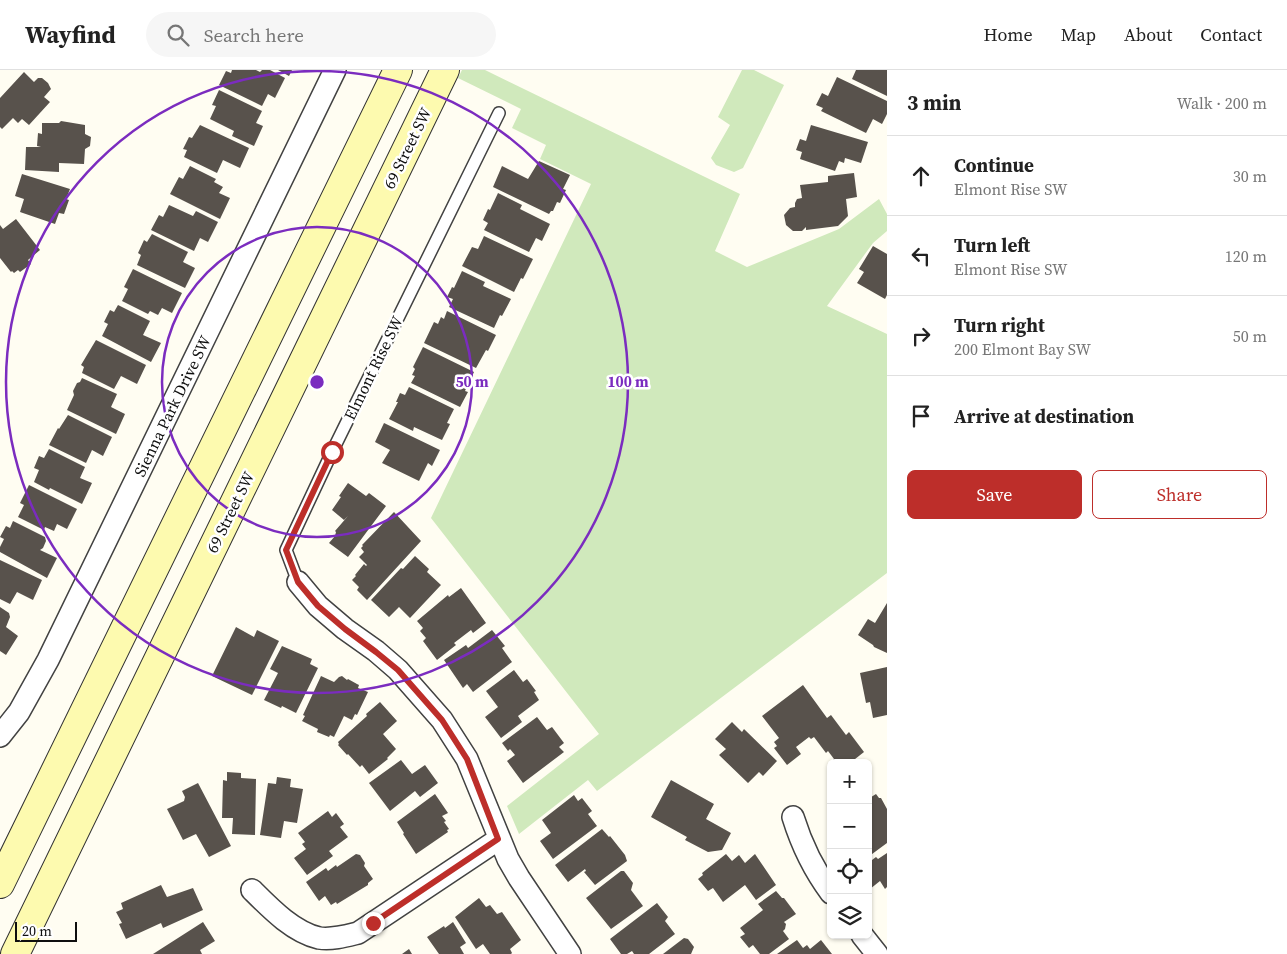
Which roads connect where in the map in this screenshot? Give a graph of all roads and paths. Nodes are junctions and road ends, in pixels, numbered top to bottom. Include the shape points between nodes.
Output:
1 (335, 70) edge
2 (398, 70) edge
3 (445, 70) edge
4 (499, 113) dead end
5 (298, 582) joint
6 (0, 736) edge
7 (793, 817) dead end
8 (498, 839) junction
9 (0, 884) edge
10 (827, 887) edge
11 (252, 890) dead end
12 (865, 939) edge
13 (15, 954) edge
14 (570, 954) edge
15 (876, 954) edge

1 - 6 street, Sienna Park Drive SW via 48,660 19,712
2 - 9 main road
3 - 13 main road, 69 Street SW
4 - 5 lane, Elmont Rise SW via 286,550
5 - 8 street, Elmont Rise SW via 318,606 398,670 442,720 467,759
7 - 10 street via 809,861
8 - 11 street via 358,933 337,938 319,938 306,933 275,913
8 - 14 street, Elmont Rise SW via 519,878
12 - 15 street

